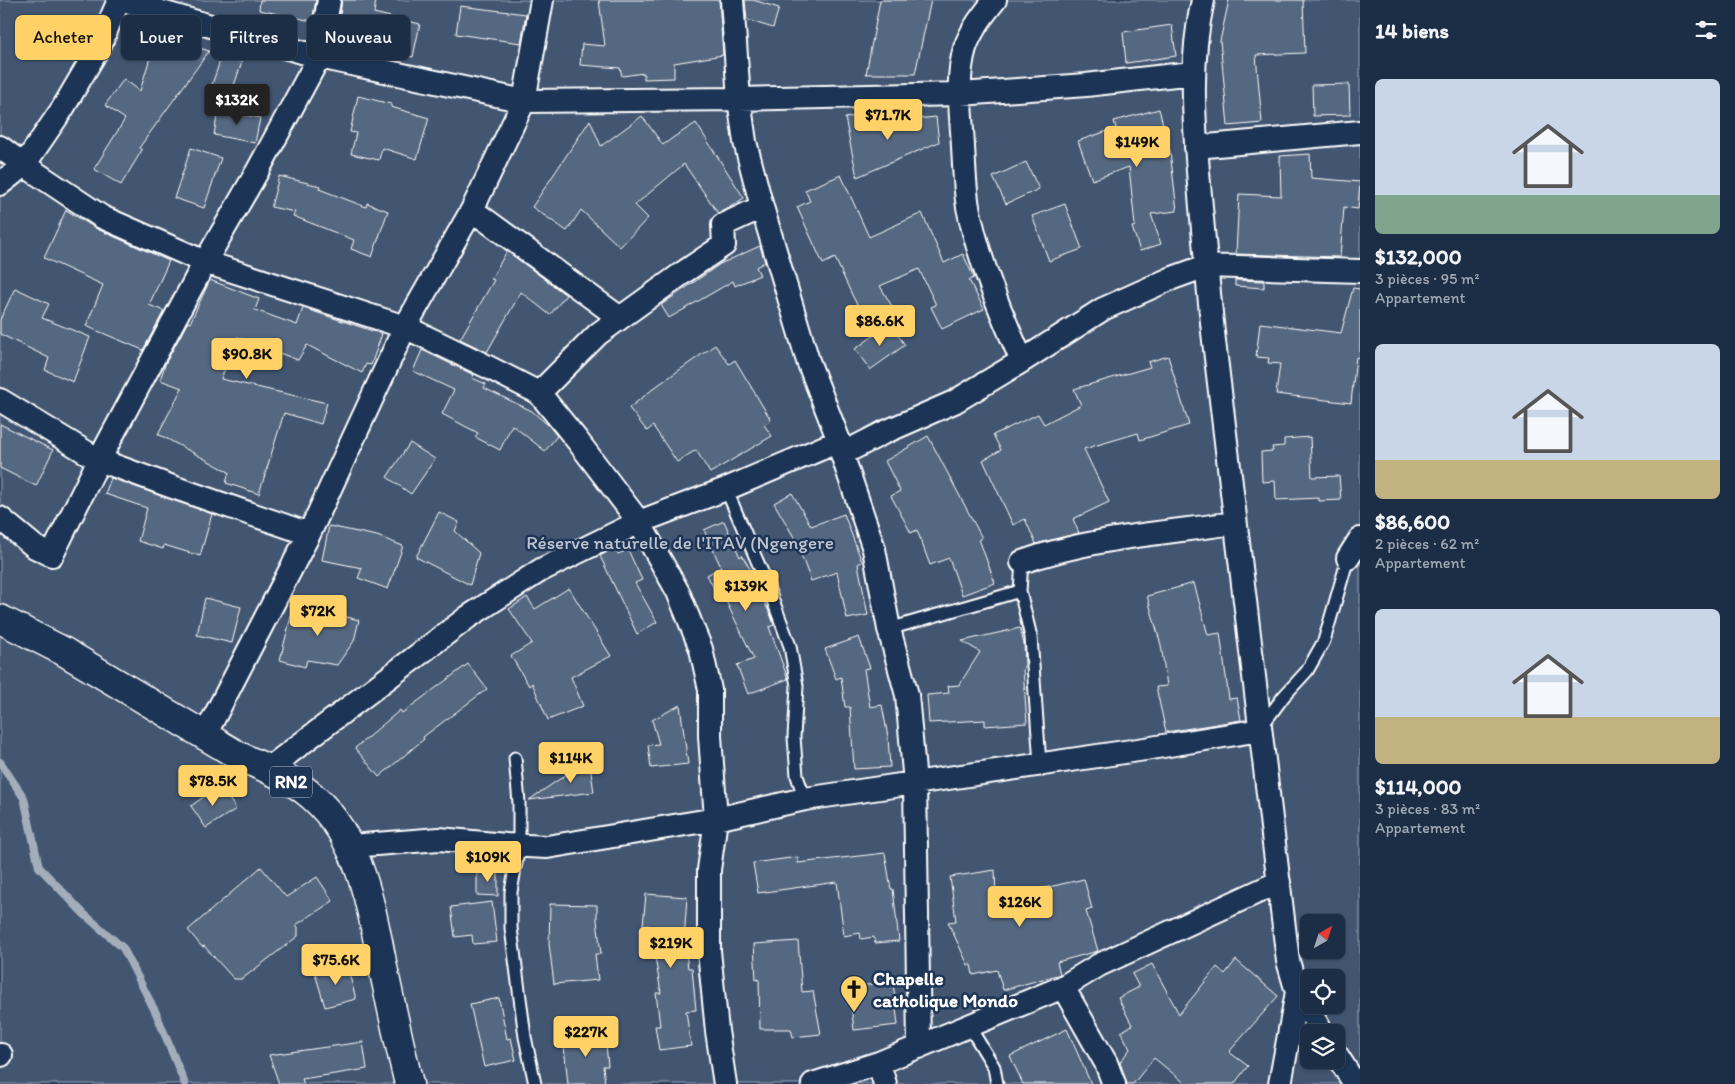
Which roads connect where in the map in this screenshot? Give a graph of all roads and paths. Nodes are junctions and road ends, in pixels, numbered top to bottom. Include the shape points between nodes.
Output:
1 (120, 0) edge
2 (329, 0) edge
3 (542, 0) edge
4 (732, 0) edge
5 (995, 0) edge
6 (1203, 0) edge
7 (326, 15) edge
8 (307, 54) edge
9 (317, 60) edge
10 (333, 60) edge
11 (1193, 74) junction
12 (960, 94) junction
13 (740, 99) junction
14 (524, 101) junction
15 (1360, 132) edge
16 (1196, 146) junction
17 (0, 147) edge
18 (24, 165) junction
19 (0, 184) edge
20 (762, 207) junction
21 (472, 210) junction
22 (205, 262) junction
23 (1206, 266) junction
24 (1360, 271) edge
25 (620, 318) junction
26 (405, 327) junction
27 (1022, 361) junction
28 (539, 393) junction
29 (0, 400) edge
30 (841, 447) junction
31 (99, 460) junction
32 (726, 489) junction
33 (0, 518) edge
34 (639, 522) junction
35 (1235, 523) junction
36 (309, 534) junction
37 (1360, 539) edge
38 (1348, 558) joint
39 (1022, 562) joint
40 (1020, 591) junction
41 (0, 619) edge
42 (890, 629) junction
43 (1260, 730) junction
44 (205, 735) junction
45 (515, 758) dead end
46 (1040, 764) junction
47 (268, 769) junction
48 (915, 783) junction
49 (805, 799) junction
50 (716, 819) junction
51 (351, 846) junction
52 (519, 846) junction
53 (1279, 882) junction
54 (1063, 987) junction
55 (1297, 992) junction
56 (1317, 1024) edge
57 (969, 1026) junction
58 (919, 1047) junction
59 (1345, 1068) edge
60 (882, 1074) edge
61 (409, 1084) edge
62 (535, 1084) edge
63 (726, 1084) edge
64 (813, 1084) edge
65 (997, 1084) edge
66 (1114, 1084) edge
67 (1280, 1084) edge
68 (1355, 1084) edge

1 - 8 street
1 - 18 street via 63,108
2 - 7 street
3 - 14 street
4 - 13 street
5 - 12 street via 981,17 968,42 962,64
6 - 11 street
9 - 22 street
10 - 14 street
11 - 12 street
11 - 16 street
12 - 13 street
12 - 27 street via 968,205 980,258
13 - 14 street
13 - 20 street via 745,142
14 - 21 street
15 - 16 street
16 - 23 street
17 - 18 street
18 - 19 street
18 - 22 street via 102,218
20 - 25 street via 723,225 724,246
20 - 30 street via 808,361
21 - 25 street
21 - 26 street
22 - 26 street
22 - 31 street
23 - 24 street
23 - 27 street via 1103,310
23 - 35 street
25 - 28 street via 598,334
26 - 28 street
26 - 36 street
27 - 30 street via 954,402 883,433
28 - 34 street
29 - 31 street
30 - 32 street
30 - 42 street via 874,549
31 - 33 street via 52,555 35,546
31 - 36 street
32 - 34 street
32 - 49 lane via 790,646 796,686 794,738 797,776
34 - 47 street via 541,570 468,618
34 - 50 street via 678,592 701,649 710,690
35 - 39 street via 1114,539 1052,551
35 - 43 street
36 - 44 street
37 - 38 street
38 - 43 lane via 1324,641 1307,671
39 - 40 lane
40 - 42 lane
40 - 46 lane via 1031,637
41 - 44 highway, RN2 via 63,651
42 - 48 street via 908,695
43 - 46 street
43 - 53 street
44 - 47 highway, RN2
45 - 52 lane via 520,803
46 - 48 street
47 - 51 highway, RN2 via 304,790 327,812
48 - 49 street
48 - 58 street
49 - 50 street
50 - 52 street via 547,846
50 - 63 street via 709,870 709,951
51 - 52 street via 439,839
51 - 61 highway, RN2 via 372,909
52 - 62 lane via 511,892 511,928
53 - 54 street via 1099,965
53 - 55 street via 1288,961
54 - 57 street
54 - 66 street via 1106,1063
55 - 56 street
55 - 67 street
57 - 58 street
57 - 65 lane via 994,1067
58 - 60 street
59 - 68 street
60 - 64 street

